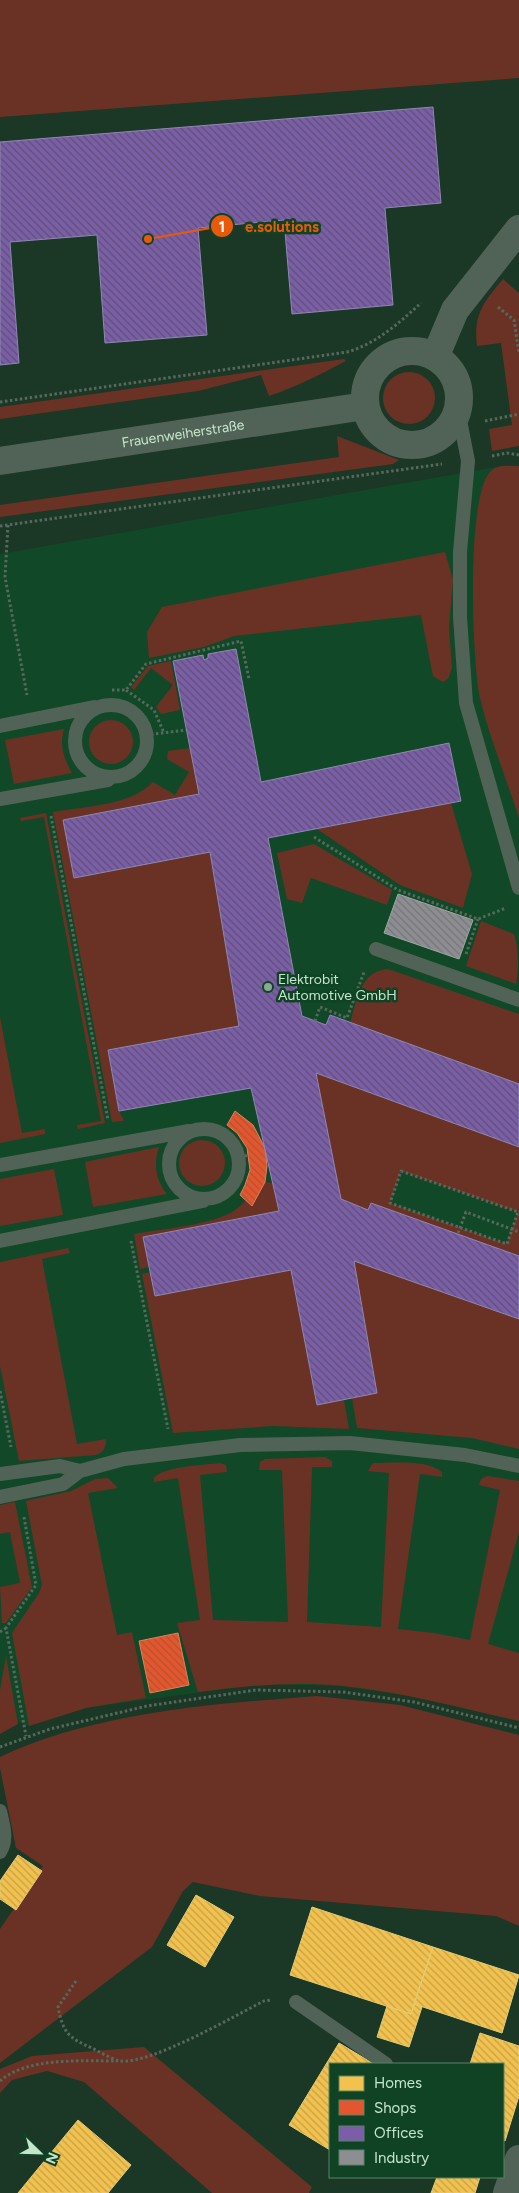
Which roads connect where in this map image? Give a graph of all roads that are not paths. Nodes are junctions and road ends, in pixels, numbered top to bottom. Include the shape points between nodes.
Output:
1 (519, 229) edge
2 (436, 356) junction
3 (365, 406) junction
4 (458, 423) junction
5 (0, 461) edge
6 (97, 706) junction
7 (0, 726) edge
8 (115, 779) junction
9 (0, 799) edge
10 (519, 888) edge
11 (376, 949) road end
12 (519, 1000) edge
13 (192, 1131) junction
14 (0, 1165) edge
15 (209, 1200) junction
16 (0, 1241) edge
17 (519, 1466) edge
18 (80, 1471) junction
19 (0, 1474) edge
20 (0, 1497) edge
21 (0, 1810) edge
22 (0, 1852) edge
23 (296, 2002) road end
24 (385, 2063) edge
25 (519, 2160) edge
26 (507, 2193) edge

1 - 2 street via 455,310
2 - 3 street via 418,350 401,351 385,359 372,373 366,389
2 - 4 street via 456,377 460,390
3 - 4 street via 372,424 383,435 412,445 428,443
3 - 5 street, Frauenweiherstraße
4 - 10 lane via 468,461 460,552 460,617 466,703
6 - 7 lane
6 - 8 lane via 85,715 78,726 77,754 90,772
6 - 8 lane via 113,704 126,708 136,716 146,735 146,748 140,763 130,774
8 - 9 lane
11 - 12 lane
13 - 14 lane
13 - 15 lane via 183,1136 169,1156 171,1176 184,1194
13 - 15 lane via 205,1129 226,1136 244,1156 229,1191
15 - 16 lane
17 - 18 lane via 465,1455 350,1443 240,1445 124,1459
18 - 19 lane via 60,1466
18 - 20 lane via 64,1484
21 - 22 lane via 4,1846
23 - 24 lane
25 - 26 street

